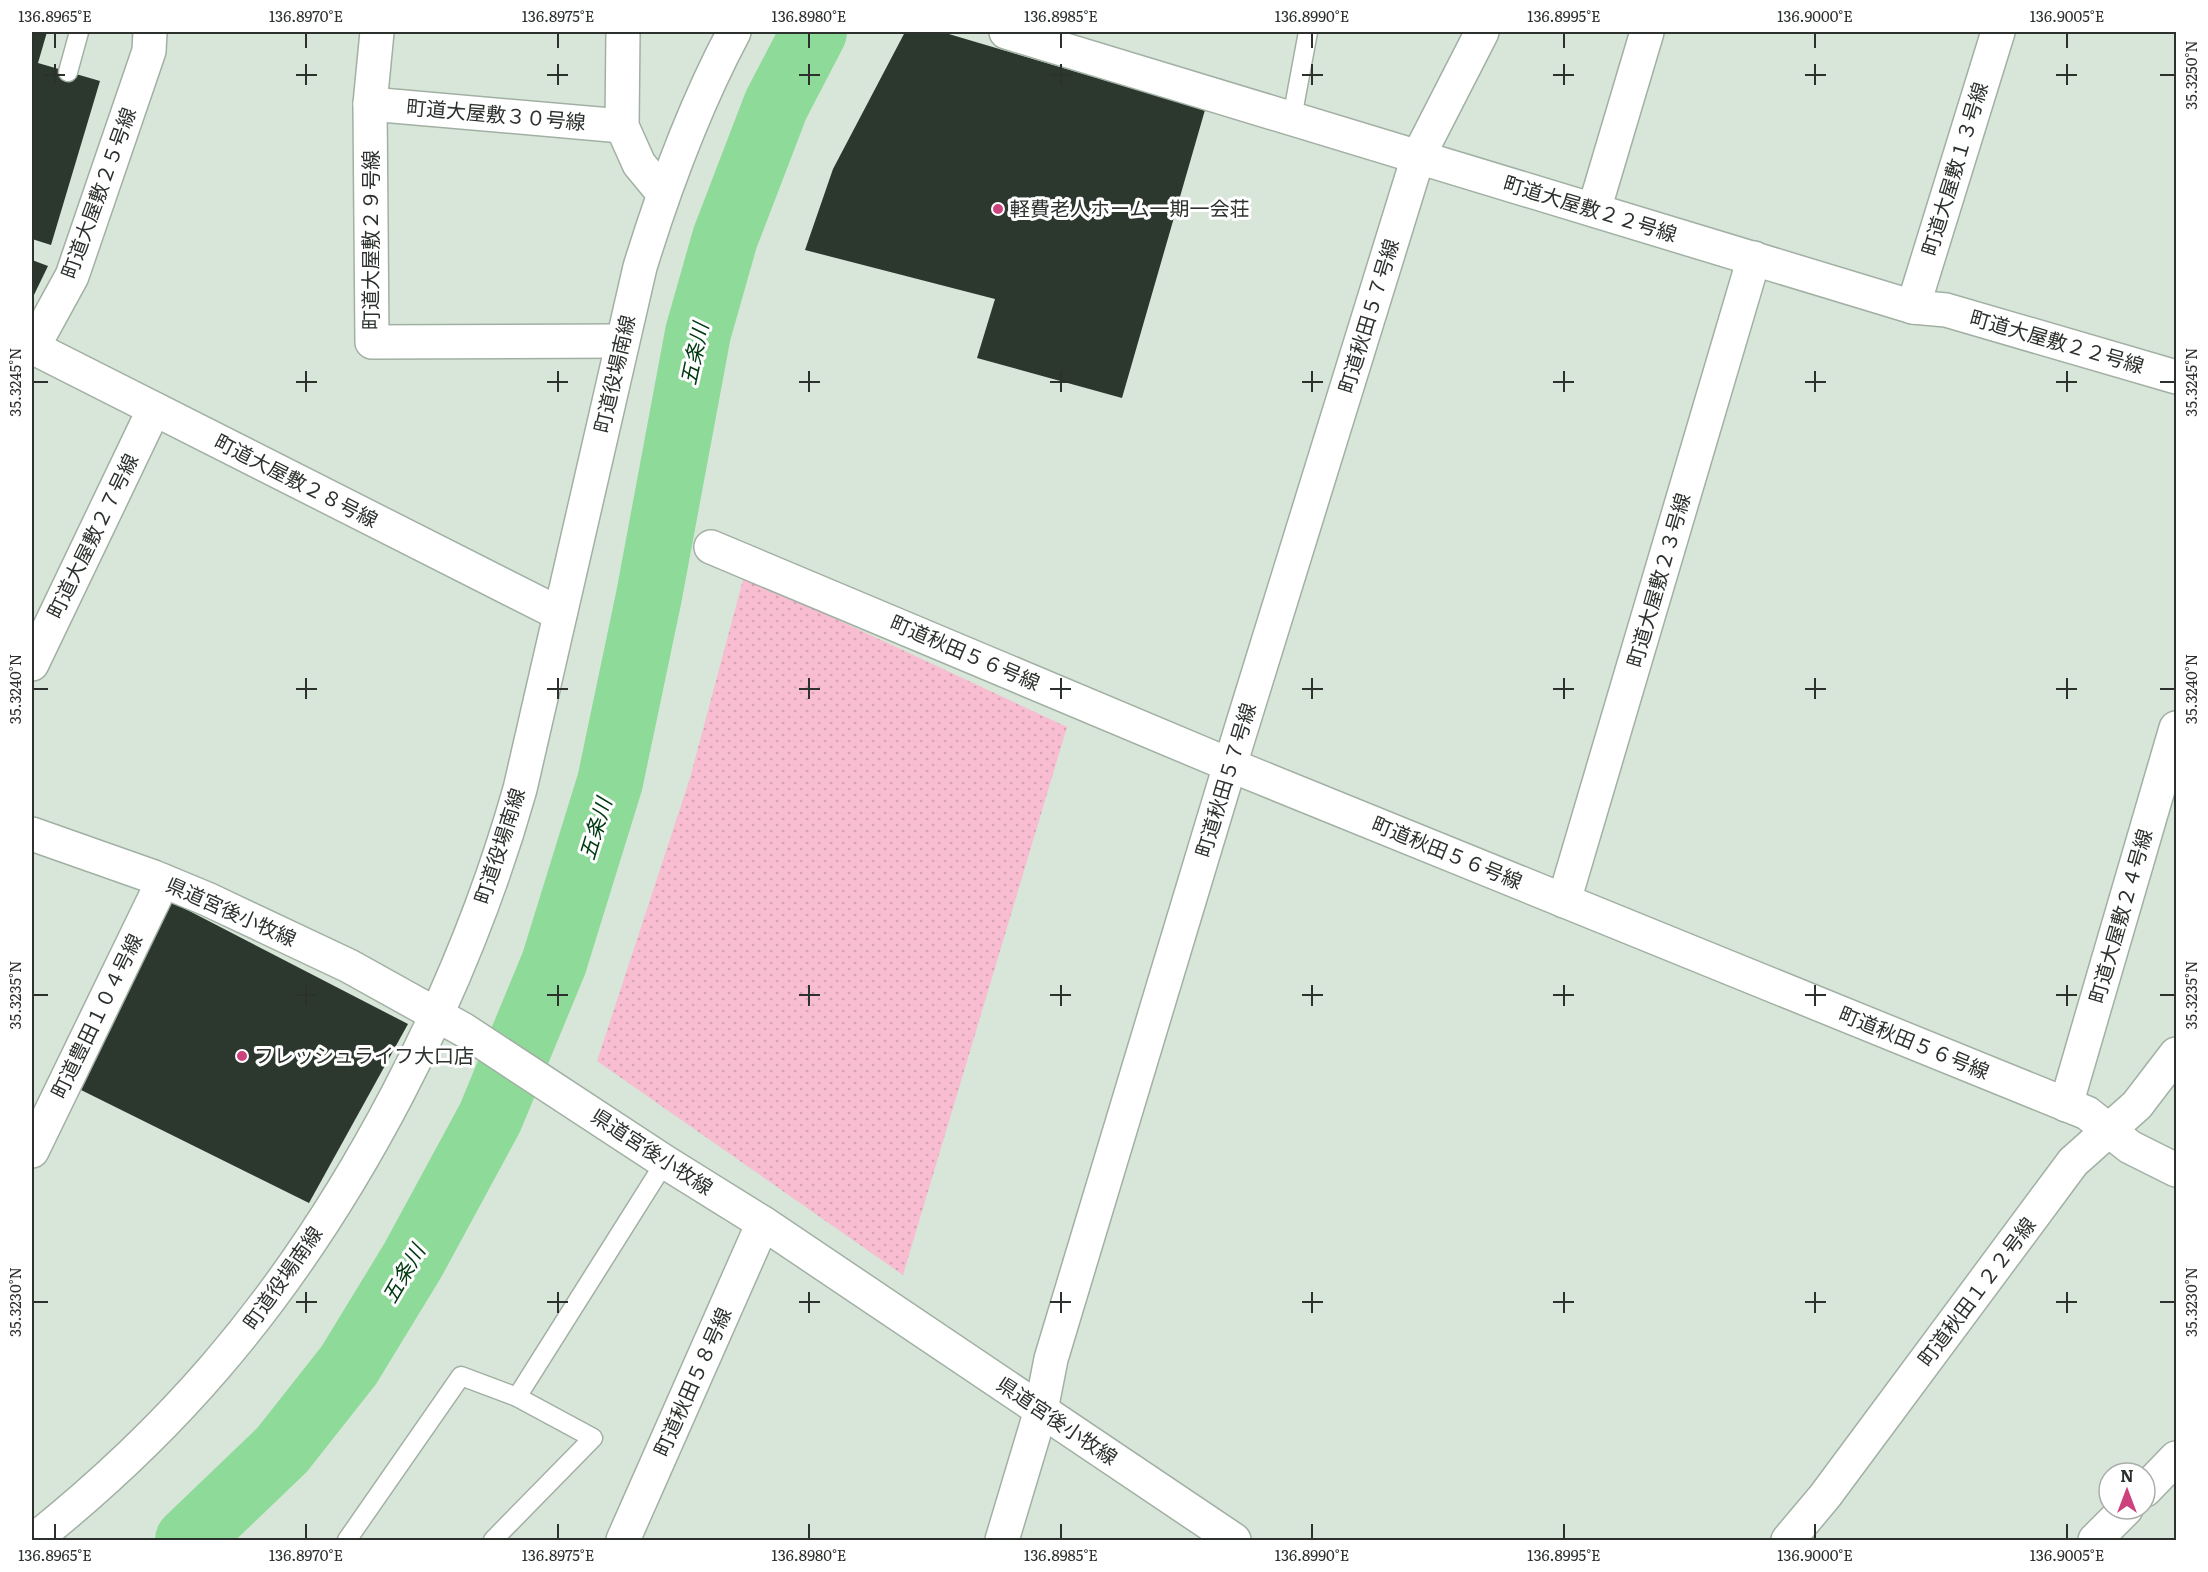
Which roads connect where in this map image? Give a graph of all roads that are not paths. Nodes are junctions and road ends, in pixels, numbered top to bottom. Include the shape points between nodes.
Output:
1 (79, 32) edge
2 (150, 32) edge
3 (377, 32) edge
4 (622, 32) edge
5 (734, 32) edge
6 (1006, 32) edge
7 (1308, 32) edge
8 (1482, 32) edge
9 (1647, 32) edge
10 (1998, 32) edge
11 (68, 72) dead end
12 (370, 104) junction
13 (1292, 118) junction
14 (622, 126) junction
15 (1419, 157) junction
16 (663, 193) junction
17 (1593, 210) junction
18 (1754, 258) junction
19 (1913, 307) junction
20 (622, 341) junction
21 (32, 348) edge
22 (2176, 377) edge
23 (154, 409) junction
24 (711, 547) dead end
25 (560, 614) junction
26 (32, 664) edge
27 (2176, 728) edge
28 (1230, 765) junction
29 (32, 834) edge
30 (163, 881) junction
31 (1564, 901) junction
32 (451, 1022) junction
33 (2176, 1054) edge
34 (2066, 1105) junction
35 (2109, 1130) junction
36 (32, 1151) edge
37 (664, 1162) junction
38 (2176, 1170) edge
39 (763, 1223) junction
40 (517, 1397) junction
41 (1041, 1410) junction
42 (2176, 1458) edge
43 (2157, 1478) edge
44 (2114, 1521) edge
45 (34, 1540) edge
46 (347, 1540) edge
47 (493, 1540) edge
48 (623, 1540) edge
49 (1002, 1540) edge
50 (1234, 1540) edge
51 (1788, 1540) edge
52 (2095, 1540) edge

1 - 11 lane
2 - 21 street, 町道大屋敷２５号線 via 149,51 72,276
3 - 12 street, 町道大屋敷２９号線
4 - 14 street
5 - 16 street, 町道役場南線
6 - 13 street, 町道大屋敷２２号線
7 - 13 lane
8 - 15 street, 町道秋田５７号線
9 - 17 street
10 - 19 street, 町道大屋敷１３号線
12 - 14 street, 町道大屋敷３０号線
12 - 20 street, 町道大屋敷２９号線 via 372,342
13 - 15 street, 町道大屋敷２２号線
14 - 16 street via 639,164
15 - 17 street, 町道大屋敷２２号線
15 - 28 street, 町道秋田５７号線
16 - 20 street, 町道役場南線
17 - 18 street, 町道大屋敷２２号線
18 - 19 street, 町道大屋敷２２号線
18 - 31 street, 町道大屋敷２３号線
19 - 22 street, 町道大屋敷２２号線 via 1946,310
20 - 25 street, 町道役場南線
21 - 23 street, 町道大屋敷２８号線
23 - 25 street, 町道大屋敷２８号線
23 - 26 street, 町道大屋敷２７号線
24 - 28 street, 町道秋田５６号線
25 - 32 street, 町道役場南線 via 520,789
27 - 34 street, 町道大屋敷２４号線
28 - 31 street, 町道秋田５６号線
28 - 41 street, 町道秋田５７号線 via 1051,1359
29 - 30 street, 県道宮後小牧線
30 - 32 street, 県道宮後小牧線 via 349,966
30 - 36 street, 町道豊田１０４号線
31 - 34 street, 町道秋田５６号線
32 - 37 street, 県道宮後小牧線
32 - 45 street, 町道役場南線 via 279,1287 216,1366 148,1440
33 - 35 street, 町道秋田１２２号線 via 2137,1105
34 - 35 street, 町道秋田５６号線 via 2087,1113
35 - 38 street, 町道秋田５６号線 via 2130,1147
35 - 51 street, 町道秋田１２２号線 via 2073,1162 1825,1496
37 - 39 street, 県道宮後小牧線
37 - 40 lane
39 - 41 street, 県道宮後小牧線
39 - 48 street, 町道秋田５８号線
40 - 46 lane via 461,1376
40 - 47 lane via 593,1438
41 - 49 street, 町道秋田５７号線
41 - 50 street, 県道宮後小牧線
42 - 43 street
44 - 52 street

